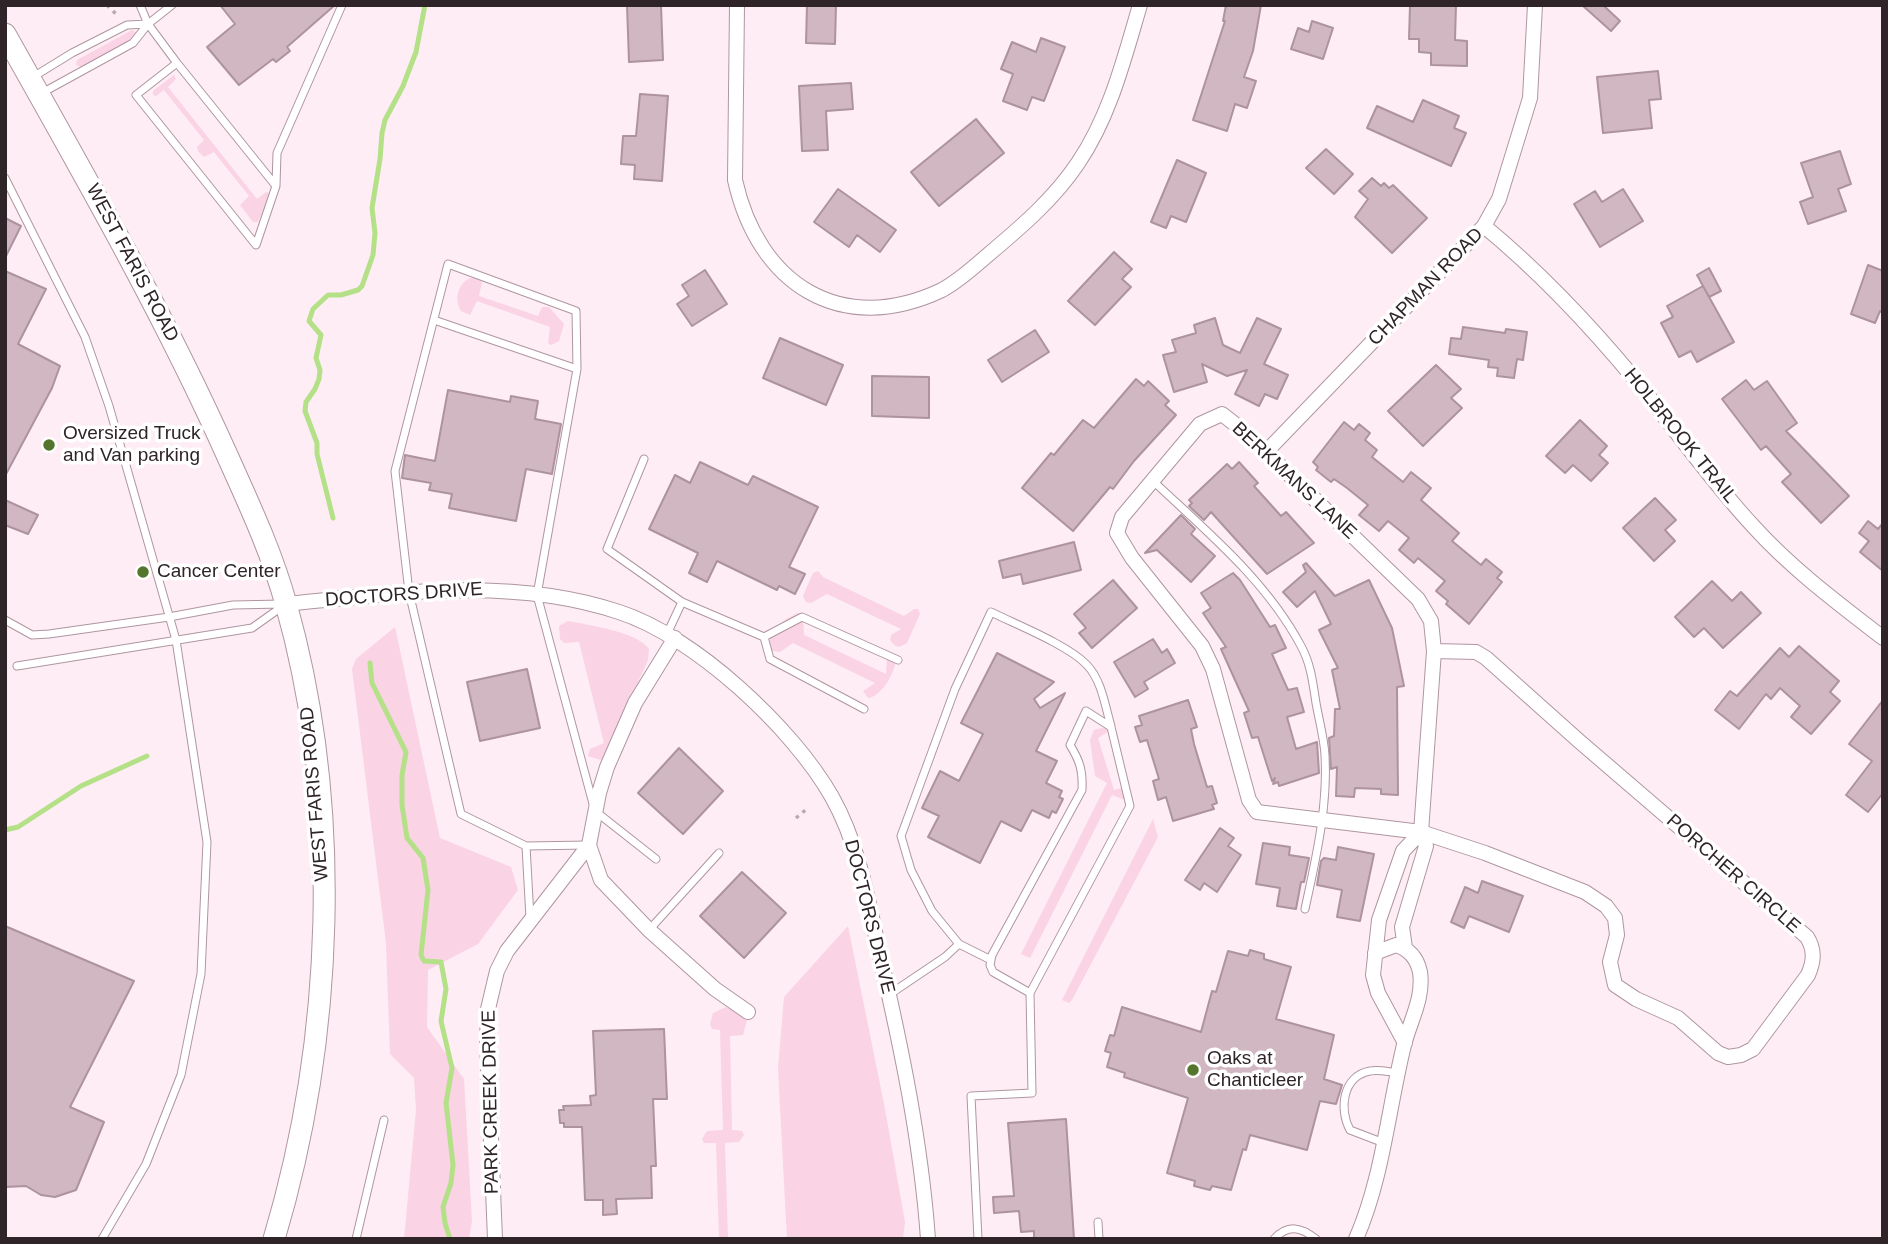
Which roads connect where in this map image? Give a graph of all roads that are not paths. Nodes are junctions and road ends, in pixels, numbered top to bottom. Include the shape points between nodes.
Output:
1 (140, 5) edge
2 (172, 5) edge
3 (342, 5) edge
4 (737, 5) edge
5 (1140, 5) edge
6 (1535, 5) edge
7 (148, 24) junction
8 (5, 34) edge
9 (177, 64) junction
10 (35, 87) junction
11 (5, 178) edge
12 (276, 186) junction
13 (1484, 226) junction
14 (434, 320) junction
15 (576, 369) junction
16 (1265, 453) junction
17 (644, 459) dead end
18 (1152, 480) junction
19 (409, 592) junction
20 (537, 595) junction
21 (682, 601) junction
22 (286, 604) junction
23 (169, 617) junction
24 (5, 620) edge
25 (671, 636) junction
26 (765, 637) junction
27 (1883, 638) edge
28 (176, 640) junction
29 (1434, 651) junction
30 (898, 660) dead end
31 (17, 666) dead end
32 (864, 709) dead end
33 (1111, 727) junction
34 (595, 811) junction
35 (1322, 820) junction
36 (1421, 832) junction
37 (589, 845) junction
38 (526, 846) junction
39 (719, 853) dead end
40 (656, 859) dead end
41 (1305, 909) dead end
42 (530, 919) junction
43 (649, 930) junction
44 (959, 944) junction
45 (1405, 948) junction
46 (1375, 953) junction
47 (991, 961) junction
48 (1030, 993) junction
49 (889, 995) junction
50 (748, 1012) dead end
51 (1405, 1043) junction
52 (1398, 1073) junction
53 (384, 1120) dead end
54 (1384, 1143) junction
55 (1098, 1222) dead end
56 (102, 1239) edge
57 (274, 1239) edge
58 (356, 1239) edge
59 (495, 1239) edge
60 (928, 1239) edge
61 (978, 1239) edge
62 (1099, 1239) edge
63 (1275, 1239) edge
64 (1316, 1239) edge
65 (1356, 1239) edge

1 - 7 lane
2 - 7 lane
3 - 12 lane via 278,153
4 - 5 street via 735,180 745,214 766,254 787,277 835,305 855,308 915,300 943,289 1055,194 1094,138 1120,74
6 - 13 street, CHAPMAN ROAD via 1530,98 1502,191
7 - 9 lane
7 - 10 lane via 134,43
7 - 10 lane via 127,25 72,52
8 - 10 main road, WEST FARIS ROAD
9 - 12 lane
9 - 12 lane via 136,95 256,245
10 - 22 main road, WEST FARIS ROAD via 177,348 256,520
11 - 23 lane via 85,337
13 - 16 street, CHAPMAN ROAD
13 - 27 street, HOLBROOK TRAIL via 1549,282 1594,331 1754,528
14 - 15 lane
14 - 15 lane via 448,264 576,311
14 - 19 lane via 395,471
15 - 20 lane
16 - 18 street, BERKMANS LANE via 1222,414 1200,424
16 - 29 street, BERKMANS LANE via 1418,599 1431,621
17 - 21 lane via 607,549
18 - 35 lane via 1248,572 1303,648 1325,754
18 - 35 street, BERKMANS LANE via 1122,517 1117,533 1202,646 1213,669 1249,800 1257,812
19 - 20 street, DOCTORS DRIVE via 493,590
19 - 22 street, DOCTORS DRIVE
19 - 38 lane via 461,814
20 - 25 street, DOCTORS DRIVE via 620,612
20 - 34 lane
21 - 25 lane
21 - 26 lane
22 - 23 lane via 233,605
22 - 28 lane via 252,628
22 - 57 main road, WEST FARIS ROAD via 311,715 324,917 312,1073
23 - 24 lane via 32,635
23 - 28 lane
25 - 34 street, PARK CREEK DRIVE via 607,767
25 - 49 street, DOCTORS DRIVE via 721,673 772,720 832,797 865,887
26 - 30 lane via 802,617
26 - 32 lane via 770,659
28 - 31 lane
28 - 56 lane via 207,842 201,974 181,1075 146,1164
29 - 36 street, BERKMANS LANE
29 - 36 street, PORCHER CIRCLE via 1476,652 1486,658 1807,937 1812,965 1753,1049 1741,1055 1718,1053 1678,1018 1615,985 1610,962 1617,934 1615,918 1606,906 1585,892 1531,870
33 - 44 lane via 1101,689 1088,666 1071,652 991,612 955,689 901,836 911,870 932,911
33 - 47 lane via 1086,711 1070,745 1083,772 1082,790
33 - 48 lane via 1130,806
34 - 37 street, PARK CREEK DRIVE
34 - 40 lane
35 - 36 street, BERKMANS LANE
35 - 41 lane
36 - 45 street, BERKMANS LANE via 1426,846 1402,927
36 - 46 street via 1403,851 1379,920
37 - 38 lane
37 - 42 street, PARK CREEK DRIVE
37 - 43 street via 601,880
38 - 42 lane
39 - 43 lane
42 - 59 street, PARK CREEK DRIVE via 497,971 488,1009
43 - 50 street
44 - 47 lane
44 - 49 lane
45 - 46 street via 1396,945
45 - 51 street, BERKMANS LANE via 1420,971 1419,998
46 - 51 street via 1373,975 1378,993
47 - 48 lane via 993,972
48 - 61 lane via 1032,1093 971,1097
49 - 60 street, DOCTORS DRIVE via 915,1123
51 - 52 street, BERKMANS LANE
52 - 54 street, BERKMANS LANE
52 - 54 lane via 1358,1075 1344,1099 1350,1130
53 - 58 lane
54 - 65 street, BERKMANS LANE
55 - 62 lane
63 - 64 lane via 1292,1228

